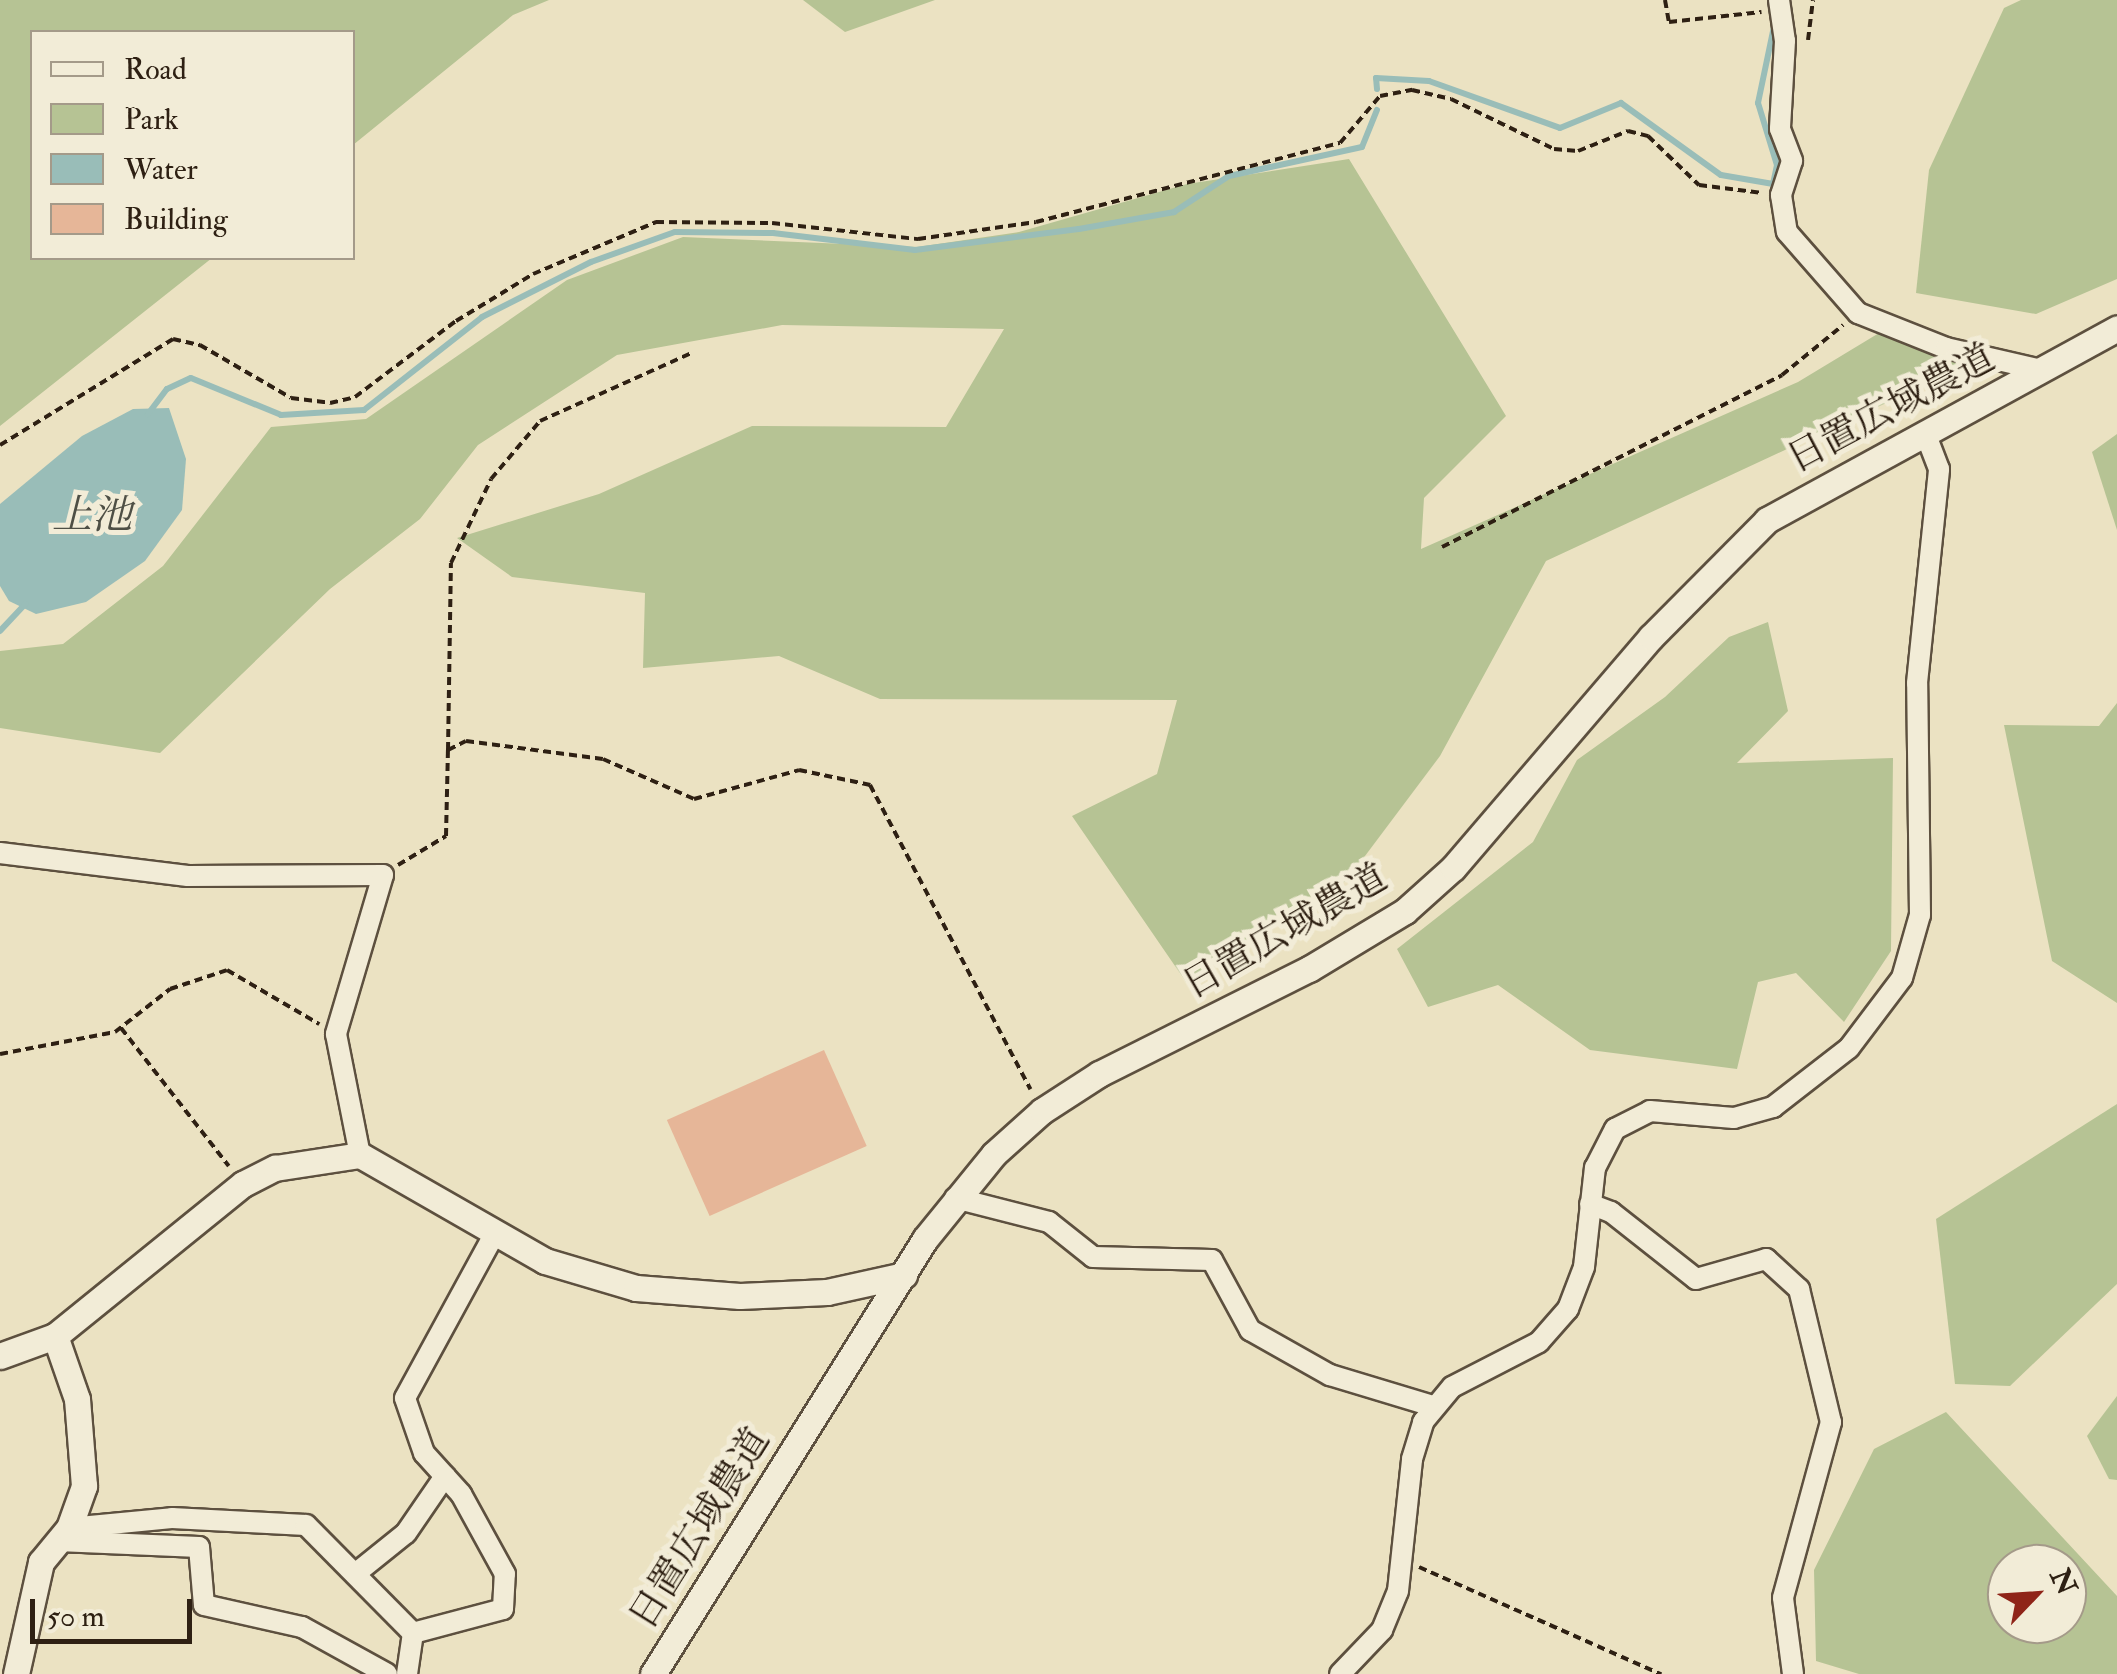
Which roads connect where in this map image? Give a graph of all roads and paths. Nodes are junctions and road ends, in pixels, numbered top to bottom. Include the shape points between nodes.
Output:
1 (1665, 0) edge
2 (1780, 5) edge
3 (1782, 196) junction
4 (1858, 313) junction
5 (2117, 328) edge
6 (690, 353) dead end
7 (2041, 370) junction
8 (1925, 432) junction
9 (0, 445) edge
10 (1442, 547) dead end
11 (448, 750) junction
12 (0, 853) edge
13 (383, 875) junction
14 (121, 1028) junction
15 (336, 1034) junction
16 (0, 1054) edge
17 (1042, 1111) junction
18 (360, 1155) junction
19 (243, 1184) junction
20 (955, 1198) junction
21 (1590, 1204) junction
22 (494, 1235) junction
23 (904, 1276) junction
24 (56, 1336) junction
25 (0, 1356) edge
26 (1433, 1406) junction
27 (445, 1476) junction
28 (64, 1534) junction
29 (1402, 1566) junction
30 (354, 1574) junction
31 (413, 1633) junction
32 (16, 1674) edge
33 (388, 1674) edge
34 (406, 1674) edge
35 (653, 1674) edge
36 (1340, 1674) edge
37 (1662, 1674) edge
38 (1794, 1674) edge

1 - 2 path via 1669,22
2 - 3 street via 1780,129 1792,161
3 - 4 street via 1787,232
3 - 9 path via 1699,185 1648,136 1628,132 1578,151 1554,149 1451,99 1412,90 1380,96 1340,143 1036,222 918,239 772,223 656,222 533,274 456,321 355,397 330,403 292,398 200,345 173,339
4 - 7 street via 1946,348
4 - 10 path via 1782,375
5 - 7 street, 日置広域農道
6 - 11 path via 540,421 490,479 451,563
7 - 8 street, 日置広域農道
8 - 17 street, 日置広域農道 via 1814,490 1752,533 1650,637 1452,868 1406,911
8 - 21 street via 1940,469 1917,683 1920,915 1902,978 1848,1048 1773,1107 1734,1118 1666,1110 1632,1117 1604,1144
11 - 13 path via 446,836
11 - 17 path via 466,741 603,759 694,800 800,770 870,784
12 - 13 street via 188,876
13 - 15 street
14 - 15 path via 170,990 227,970
14 - 16 path
14 - 19 path
15 - 18 street
17 - 20 street, 日置広域農道
18 - 19 street via 275,1168
18 - 22 street
19 - 24 street
20 - 23 street, 日置広域農道
20 - 26 street via 1049,1222 1093,1257 1212,1260 1250,1330 1330,1375
21 - 26 street via 1581,1280 1556,1326 1520,1354 1452,1386
21 - 38 street via 1610,1212 1696,1279 1766,1259 1799,1289 1831,1422 1782,1598
22 - 23 street via 590,1276 692,1294 826,1292
22 - 27 street via 405,1398 424,1453
23 - 35 street, 日置広域農道
24 - 25 street
24 - 28 street via 77,1399 84,1486
26 - 29 street via 1412,1459
27 - 30 street via 406,1533
27 - 31 street via 505,1574 503,1609
28 - 30 street via 172,1518 306,1525
28 - 32 street via 41,1562
28 - 33 street via 199,1548 204,1606 302,1627
29 - 36 street via 1382,1630
29 - 37 path via 1422,1567
30 - 31 street
31 - 34 street

